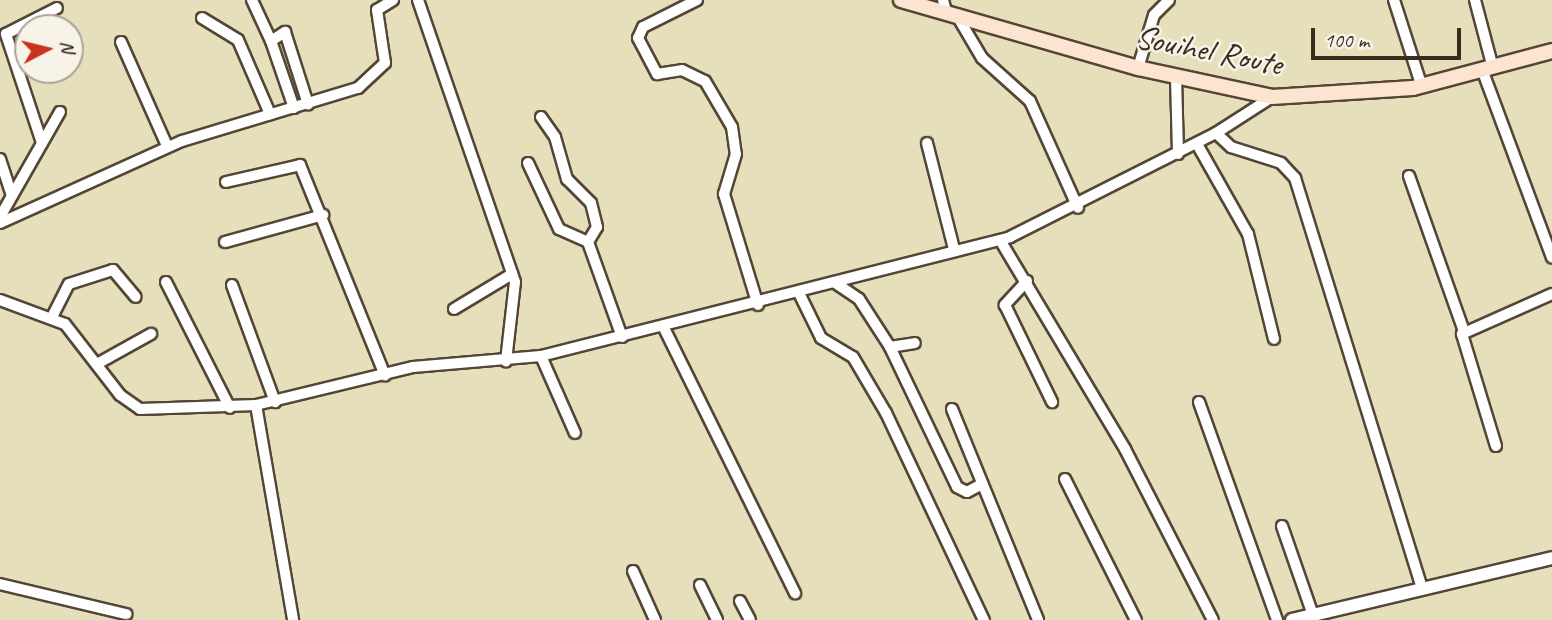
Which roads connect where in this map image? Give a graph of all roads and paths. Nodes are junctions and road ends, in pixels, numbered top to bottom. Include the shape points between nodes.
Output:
1 (252, 0) edge
2 (394, 0) edge
3 (418, 0) edge
4 (697, 0) edge
5 (901, 0) edge
6 (1169, 0) edge
7 (1394, 0) edge
8 (1475, 0) edge
9 (57, 8) dead end
10 (948, 8) edge
11 (202, 18) dead end
12 (271, 41) junction
13 (121, 42) dead end
14 (1552, 51) edge
15 (1138, 68) junction
16 (1488, 70) junction
17 (1177, 77) junction
18 (1422, 87) junction
19 (1272, 97) junction
20 (309, 104) junction
21 (294, 108) junction
22 (60, 112) dead end
23 (270, 114) junction
24 (541, 117) dead end
25 (1216, 133) junction
26 (42, 143) junction
27 (927, 143) dead end
28 (1197, 144) junction
29 (167, 146) junction
30 (1178, 154) junction
31 (0, 159) edge
32 (528, 163) dead end
33 (1409, 176) dead end
34 (226, 182) dead end
35 (12, 194) junction
36 (1078, 208) junction
37 (323, 215) junction
38 (2, 220) edge
39 (1000, 240) junction
40 (225, 242) dead end
41 (588, 242) junction
42 (954, 249) junction
43 (1552, 258) edge
44 (512, 274) junction
45 (1027, 281) junction
46 (166, 282) dead end
47 (834, 282) junction
48 (232, 285) dead end
49 (799, 293) junction
50 (1552, 294) edge
51 (136, 297) dead end
52 (0, 300) edge
53 (758, 305) junction
54 (454, 309) dead end
55 (52, 317) junction
56 (664, 328) junction
57 (1464, 331) junction
58 (151, 334) dead end
59 (622, 337) junction
60 (1274, 339) dead end
61 (915, 343) dead end
62 (890, 347) junction
63 (541, 356) junction
64 (506, 361) junction
65 (97, 364) junction
66 (385, 375) junction
67 (275, 402) junction
68 (1052, 402) dead end
69 (1199, 402) dead end
70 (256, 405) junction
71 (230, 408) junction
72 (952, 409) dead end
73 (575, 433) dead end
74 (1496, 446) dead end
75 (1065, 479) dead end
76 (982, 484) junction
77 (1282, 526) dead end
78 (1552, 558) edge
79 (633, 571) dead end
80 (0, 584) edge
81 (700, 585) dead end
82 (1422, 588) junction
83 (795, 593) dead end
84 (740, 601) dead end
85 (126, 614) dead end
86 (1313, 615) junction
87 (293, 620) edge
88 (655, 620) edge
89 (717, 620) edge
90 (750, 620) edge
91 (984, 620) edge
92 (1038, 620) edge
93 (1136, 620) edge
94 (1213, 620) edge
95 (1277, 620) edge
96 (1292, 620) edge

1 - 12 street
2 - 20 street via 377,10 382,68 358,88
3 - 44 street
4 - 53 street via 643,27 638,38 657,74 682,69 705,81 732,127 736,153 724,194
5 - 10 main road, Souihel Route
6 - 15 street via 1154,15
7 - 18 street
8 - 16 street
9 - 26 street via 6,34
10 - 15 main road, Souihel Route
10 - 36 street via 982,58 1030,101
11 - 23 street via 238,40
12 - 20 street via 290,34
12 - 21 street
13 - 29 street
14 - 16 main road, Souihel Route
15 - 17 main road, Souihel Route
16 - 18 main road, Souihel Route
16 - 43 street
17 - 19 main road, Souihel Route
17 - 30 street
18 - 19 main road, Souihel Route
19 - 25 street
20 - 21 street
21 - 23 street
22 - 26 street
23 - 29 street
24 - 41 street via 555,137 567,179 591,202 597,227
25 - 28 street
25 - 82 street via 1231,147 1281,163 1296,178
26 - 35 street
27 - 42 street
28 - 30 street
28 - 60 street via 1248,234
29 - 38 street
30 - 36 street
31 - 35 street
32 - 41 street via 559,229
33 - 57 street
34 - 37 street via 298,163
35 - 38 street
36 - 39 street
37 - 40 street
37 - 66 street
39 - 42 street
39 - 45 street
41 - 59 street
42 - 47 street
44 - 54 street
44 - 64 street via 516,291
45 - 68 street via 1005,305
45 - 94 street via 1120,439
46 - 71 street
47 - 49 street
47 - 62 street via 859,299
48 - 67 street
49 - 53 street
49 - 91 street via 821,338 853,357 886,413
50 - 57 street
51 - 55 street via 113,270 69,284
52 - 55 street
53 - 56 street
55 - 65 street
56 - 59 street
56 - 83 street
57 - 74 street via 1464,353
58 - 65 street
59 - 63 street
61 - 62 street
62 - 76 street via 957,487 967,492
63 - 64 street
63 - 73 street
64 - 66 street
65 - 71 street via 140,410
66 - 67 street
67 - 70 street
69 - 95 street
70 - 71 street
70 - 87 street
72 - 76 street
75 - 93 street
76 - 92 street
77 - 86 street
78 - 82 street
79 - 88 street
80 - 85 street
81 - 89 street
82 - 86 street
84 - 90 street
86 - 96 street

